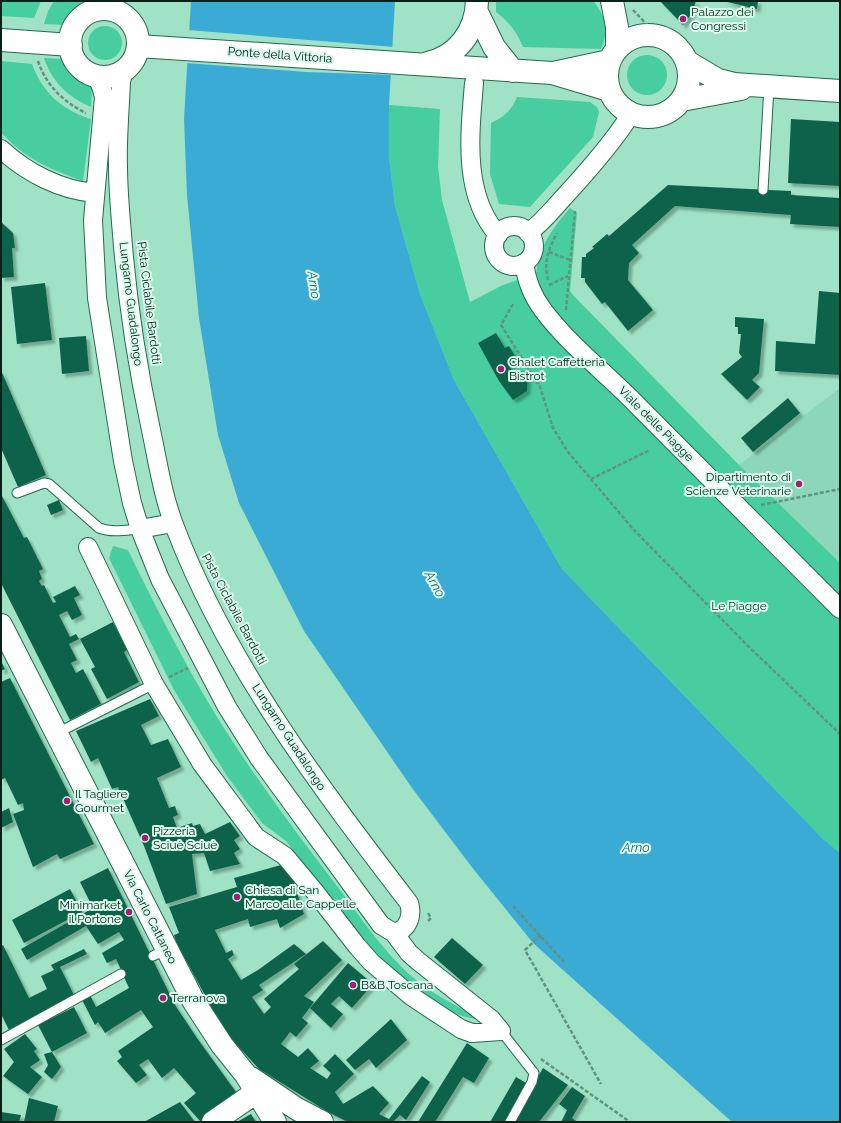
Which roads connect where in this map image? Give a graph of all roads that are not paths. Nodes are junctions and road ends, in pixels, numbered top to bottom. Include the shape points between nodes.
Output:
1 (621, 4) edge
2 (477, 6) edge
3 (122, 8) edge
4 (1, 40) edge
5 (71, 45) junction
6 (148, 47) junction
7 (613, 55) junction
8 (686, 61) junction
9 (423, 65) junction
10 (124, 71) junction
11 (513, 71) junction
12 (552, 73) junction
13 (96, 76) junction
14 (474, 83) dead end
15 (761, 87) junction
16 (609, 90) junction
17 (840, 91) edge
18 (682, 100) junction
19 (631, 114) junction
20 (1, 149) edge
21 (763, 190) dead end
22 (95, 193) junction
23 (94, 220) junction
24 (121, 221) junction
25 (528, 233) junction
26 (498, 235) junction
27 (524, 263) junction
28 (141, 386) junction
29 (111, 390) junction
30 (17, 493) dead end
31 (173, 522) junction
32 (140, 529) junction
33 (88, 547) dead end
34 (840, 609) edge
35 (1, 625) edge
36 (154, 684) junction
37 (57, 734) junction
38 (394, 933) junction
39 (121, 974) dead end
40 (501, 1031) junction
41 (1, 1040) edge
42 (251, 1084) junction
43 (213, 1122) edge
44 (275, 1122) edge
45 (322, 1122) edge
46 (510, 1122) edge

1 - 7 main road
2 - 9 main road via 465,38 453,53
2 - 11 main road via 494,47
3 - 5 main road via 90,13 75,26
3 - 6 main road
4 - 5 main road
5 - 13 main road via 78,65
6 - 9 main road, Ponte della Vittoria
6 - 10 main road
7 - 8 main road via 626,41 650,35 664,38 678,47
7 - 12 main road
7 - 16 main road via 607,74
8 - 15 main road via 718,80
8 - 18 main road via 689,82
9 - 11 main road, Ponte della Vittoria
10 - 13 main road via 112,76
10 - 24 street, Lungarno Guadalongo via 121,81 118,167
11 - 12 main road, Ponte della Vittoria
12 - 16 main road
13 - 22 street via 104,97
14 - 26 street via 470,141 475,188 484,216
15 - 17 main road
15 - 18 main road
15 - 21 lane
16 - 19 main road via 616,102
18 - 19 main road via 673,109 661,115 646,117
19 - 25 street via 616,137 573,188 542,222
20 - 22 street via 18,164 43,178 70,189
22 - 23 street
23 - 24 street
23 - 29 street via 97,298
24 - 28 street, Lungarno Guadalongo via 126,284
25 - 26 street via 518,227 512,227
25 - 27 street via 534,243 534,249
26 - 27 street via 494,247 498,258 513,266
27 - 34 street, Viale delle Piagge via 528,286 552,321 748,505
28 - 29 street
28 - 31 street, Lungarno Guadalongo
29 - 32 street via 132,503
30 - 32 lane via 44,483 49,484 99,528 106,531
31 - 32 street
31 - 38 street, Lungarno Guadalongo via 221,628 255,685 334,804 409,903 410,920 403,929
32 - 38 street via 160,579 201,661 259,758 381,925
33 - 36 street
35 - 37 main road, Via Carlo Cattaneo
36 - 37 lane
36 - 40 street via 202,764 234,810 256,837 285,856 371,962 411,996 448,1021 472,1033
37 - 42 main road, Via Carlo Cattaneo via 160,953
38 - 40 street via 409,953 490,1019
39 - 41 lane
40 - 46 lane via 534,1073 532,1082
42 - 43 main road
42 - 44 main road, Via Carlo Cattaneo
42 - 45 main road

